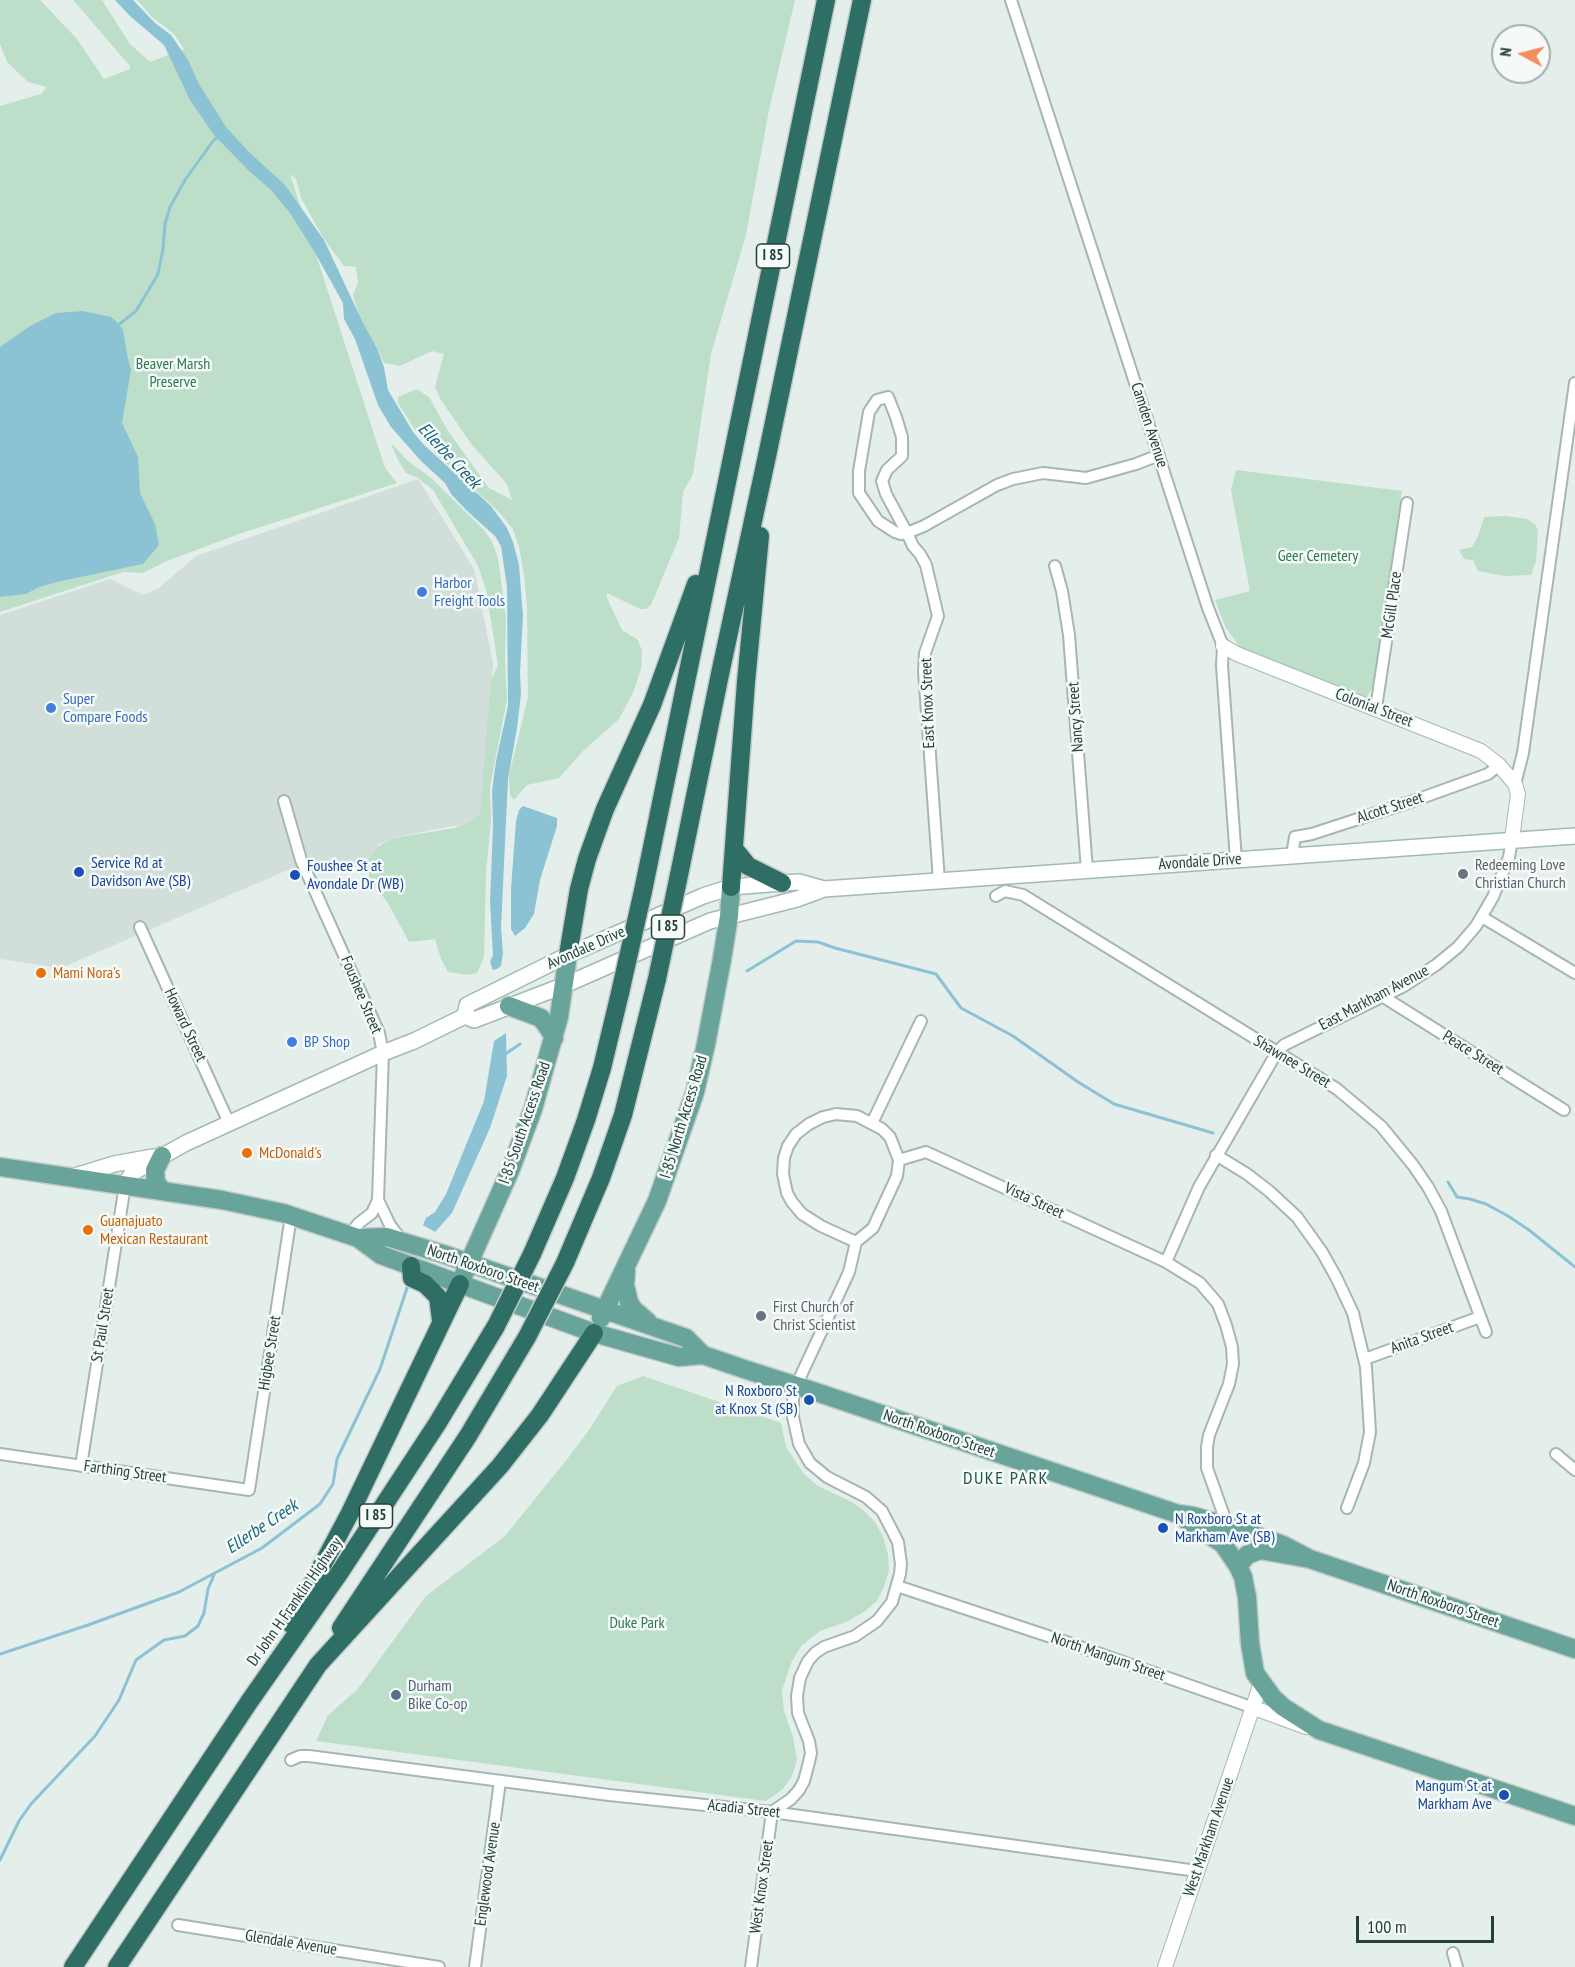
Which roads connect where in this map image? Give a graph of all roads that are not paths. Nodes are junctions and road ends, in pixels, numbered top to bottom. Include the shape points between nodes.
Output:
1 (826, 0) edge
2 (862, 0) edge
3 (1011, 0) edge
4 (1575, 383) edge
5 (1159, 455) junction
6 (767, 456) junction
7 (1407, 503) dead end
8 (719, 512) junction
9 (907, 533) junction
10 (1055, 566) dead end
11 (1223, 646) junction
12 (1376, 708) junction
13 (1499, 765) junction
14 (1515, 784) junction
15 (284, 801) dead end
16 (1575, 836) edge
17 (1512, 839) junction
18 (735, 850) junction
19 (1292, 855) junction
20 (1236, 860) junction
21 (1087, 870) junction
22 (939, 881) junction
23 (782, 883) junction
24 (731, 887) junction
25 (824, 889) junction
26 (996, 896) dead end
27 (729, 916) junction
28 (1482, 917) junction
29 (140, 927) dead end
30 (568, 955) junction
31 (1575, 972) edge
32 (565, 985) junction
33 (1382, 996) junction
34 (509, 1006) junction
35 (465, 1016) junction
36 (921, 1021) dead end
37 (554, 1038) junction
38 (1277, 1052) junction
39 (383, 1053) junction
40 (1564, 1110) dead end
41 (230, 1123) junction
42 (872, 1123) junction
43 (1216, 1155) junction
44 (162, 1156) junction
45 (899, 1160) junction
46 (0, 1167) edge
47 (72, 1178) junction
48 (125, 1185) junction
49 (163, 1191) junction
50 (378, 1200) junction
51 (291, 1216) junction
52 (354, 1236) junction
53 (404, 1242) junction
54 (856, 1242) junction
55 (1166, 1262) junction
56 (469, 1263) junction
57 (411, 1266) junction
58 (626, 1268) junction
59 (460, 1284) junction
60 (606, 1310) junction
61 (1480, 1317) junction
62 (441, 1320) junction
63 (652, 1325) junction
64 (1486, 1332) dead end
65 (594, 1333) junction
66 (703, 1355) junction
67 (1365, 1359) junction
68 (796, 1386) junction
69 (0, 1454) edge
70 (1556, 1454) dead end
71 (81, 1466) junction
72 (1575, 1470) edge
73 (249, 1490) joint
74 (1347, 1508) dead end
75 (1178, 1514) junction
76 (1225, 1525) junction
77 (1223, 1544) junction
78 (1310, 1559) junction
79 (1241, 1562) junction
80 (897, 1586) junction
81 (1575, 1648) edge
82 (318, 1665) junction
83 (1261, 1683) junction
84 (249, 1702) junction
85 (1254, 1708) junction
86 (1319, 1730) junction
87 (291, 1760) dead end
88 (500, 1781) junction
89 (772, 1812) junction
90 (1575, 1816) edge
91 (1197, 1871) junction
92 (178, 1924) dead end
93 (1453, 1953) dead end
94 (73, 1967) edge
95 (117, 1967) edge
96 (439, 1967) edge
97 (475, 1967) edge
98 (751, 1967) edge
99 (1165, 1967) edge
100 (1457, 1967) edge

1 - 8 highway, I 85
2 - 6 highway, I 85
3 - 5 street, Camden Avenue
4 - 14 street, East Markham Avenue via 1523,753
5 - 9 street via 1086,478 1043,473 1013,479
5 - 11 street, Camden Avenue
6 - 18 highway
6 - 82 highway, I 85, bridge via 657,979 623,1115 601,1178 565,1263 527,1337 468,1436
7 - 12 street, McGill Place
8 - 30 highway via 672,654 587,859
8 - 84 highway, Dr John H Franklin Highway / I 85, bridge via 620,993 602,1068 565,1178 496,1326 437,1424
9 - 9 street, East Knox Street via 882,481 902,456 902,437 888,397 877,400 869,412 859,493 878,521 896,532
9 - 22 street, East Knox Street via 926,565 938,616 925,653 924,671
10 - 21 street, Nancy Street via 1069,635
11 - 12 street, Colonial Street
11 - 20 street, Camden Avenue
12 - 13 street, Colonial Street via 1481,751
13 - 14 street, Colonial Street
13 - 19 street, Alcott Street via 1488,774 1413,801 1295,837
14 - 17 street, East Markham Avenue via 1518,794
15 - 39 street, Foushee Street via 302,860 379,1033
16 - 17 main road, Avondale Drive
17 - 19 main road, Avondale Drive
17 - 28 street, East Markham Avenue via 1500,881
18 - 23 highway via 748,866
18 - 24 highway
19 - 20 main road, Avondale Drive
20 - 21 main road, Avondale Drive
21 - 22 main road, Avondale Drive
22 - 25 main road, Avondale Drive
23 - 24 main road, Avondale Drive
23 - 25 main road, Avondale Drive via 799,882
24 - 27 main road, I-85 North Access Road
24 - 30 main road, Avondale Drive
25 - 27 main road, Avondale Drive
26 - 38 street, Shawnee Street via 1005,891 1023,895
27 - 32 main road, Avondale Drive
27 - 58 main road, I-85 North Access Road via 695,1092 657,1201
28 - 31 street
28 - 33 street, East Markham Avenue via 1458,947 1436,965
29 - 41 street, Howard Street
30 - 32 main road, I-85 South Access Road
30 - 35 main road, Avondale Drive via 467,1005
32 - 34 main road, Avondale Drive
32 - 37 main road, I-85 South Access Road
33 - 38 street, East Markham Avenue
33 - 40 street, Peace Street
34 - 35 main road, Avondale Drive via 474,1020
34 - 37 main road via 537,1016
35 - 39 main road, Avondale Drive
36 - 42 street
37 - 56 main road, I-85 South Access Road via 523,1137
38 - 43 street, East Markham Avenue
38 - 61 street, Shawnee Street via 1352,1100 1381,1126 1413,1165 1445,1220
39 - 41 main road, Avondale Drive
39 - 50 street, Foushee Street
41 - 44 main road, Avondale Drive
42 - 45 street via 890,1137
42 - 54 street via 857,1116 836,1114 808,1124 788,1146 783,1166 787,1193 802,1214
43 - 55 street, East Markham Avenue
43 - 67 street via 1287,1207 1322,1252 1353,1313
44 - 47 main road, Avondale Drive via 114,1164
44 - 48 main road, Avondale Drive via 132,1173
44 - 49 main road via 155,1170 156,1183
45 - 54 street via 897,1176 873,1228
45 - 55 street, Vista Street via 926,1152
46 - 47 main road, North Roxboro Street
47 - 48 main road, North Roxboro Street
48 - 49 main road, North Roxboro Street
48 - 71 street, St Paul Street
49 - 51 main road, North Roxboro Street
50 - 52 street via 372,1213 359,1223
50 - 53 street, Foushee Street
51 - 52 main road, North Roxboro Street
51 - 73 street, Higbee Street
52 - 53 main road, North Roxboro Street
52 - 57 main road, North Roxboro Street via 381,1255
53 - 56 main road, North Roxboro Street
54 - 68 street via 849,1272
55 - 76 street via 1200,1283 1218,1304 1232,1347 1229,1384 1207,1447 1207,1468
56 - 59 main road, I-85 South Access Road
56 - 60 main road, North Roxboro Street
57 - 59 main road, North Roxboro Street
57 - 62 highway via 412,1278 438,1297
58 - 60 main road, I-85 North Access Road
58 - 63 main road via 629,1302
59 - 62 highway
59 - 65 main road, North Roxboro Street
60 - 63 main road, North Roxboro Street
60 - 65 main road, I-85 North Access Road
61 - 64 street, Shawnee Street
61 - 67 street, Anita Street
62 - 84 highway via 350,1513
63 - 66 main road, North Roxboro Street via 686,1338
65 - 66 main road, North Roxboro Street via 679,1357
65 - 82 highway via 540,1415 500,1466
66 - 68 main road, North Roxboro Street
67 - 74 street via 1370,1432
68 - 75 main road, North Roxboro Street
68 - 80 street via 793,1417 803,1451 822,1473 866,1497 882,1511 900,1551
69 - 71 street, Farthing Street
70 - 72 street
71 - 73 street, Farthing Street
75 - 76 main road, North Roxboro Street
75 - 77 main road
76 - 77 street
76 - 78 main road, North Roxboro Street
76 - 79 main road via 1236,1537
77 - 79 main road
78 - 79 main road, North Roxboro Street via 1260,1550 1251,1552
78 - 81 main road, North Roxboro Street
79 - 83 main road via 1255,1591
80 - 85 street, North Mangum Street
80 - 89 street via 892,1602 873,1625 824,1647 808,1661 800,1677 797,1702 809,1741 809,1762 799,1790
82 - 95 highway, I 85
83 - 85 street
83 - 86 main road, North Mangum Street via 1283,1707
84 - 94 highway, Dr John H Franklin Highway / I 85
85 - 86 street, North Mangum Street
85 - 91 street, West Markham Avenue
86 - 90 main road, North Mangum Street
87 - 88 street, Acadia Street via 309,1756
88 - 89 street, Acadia Street
88 - 97 street, Englewood Avenue
89 - 91 street, Acadia Street
89 - 98 street, West Knox Street
91 - 99 street, West Markham Avenue
92 - 96 street, Glendale Avenue
93 - 100 street

